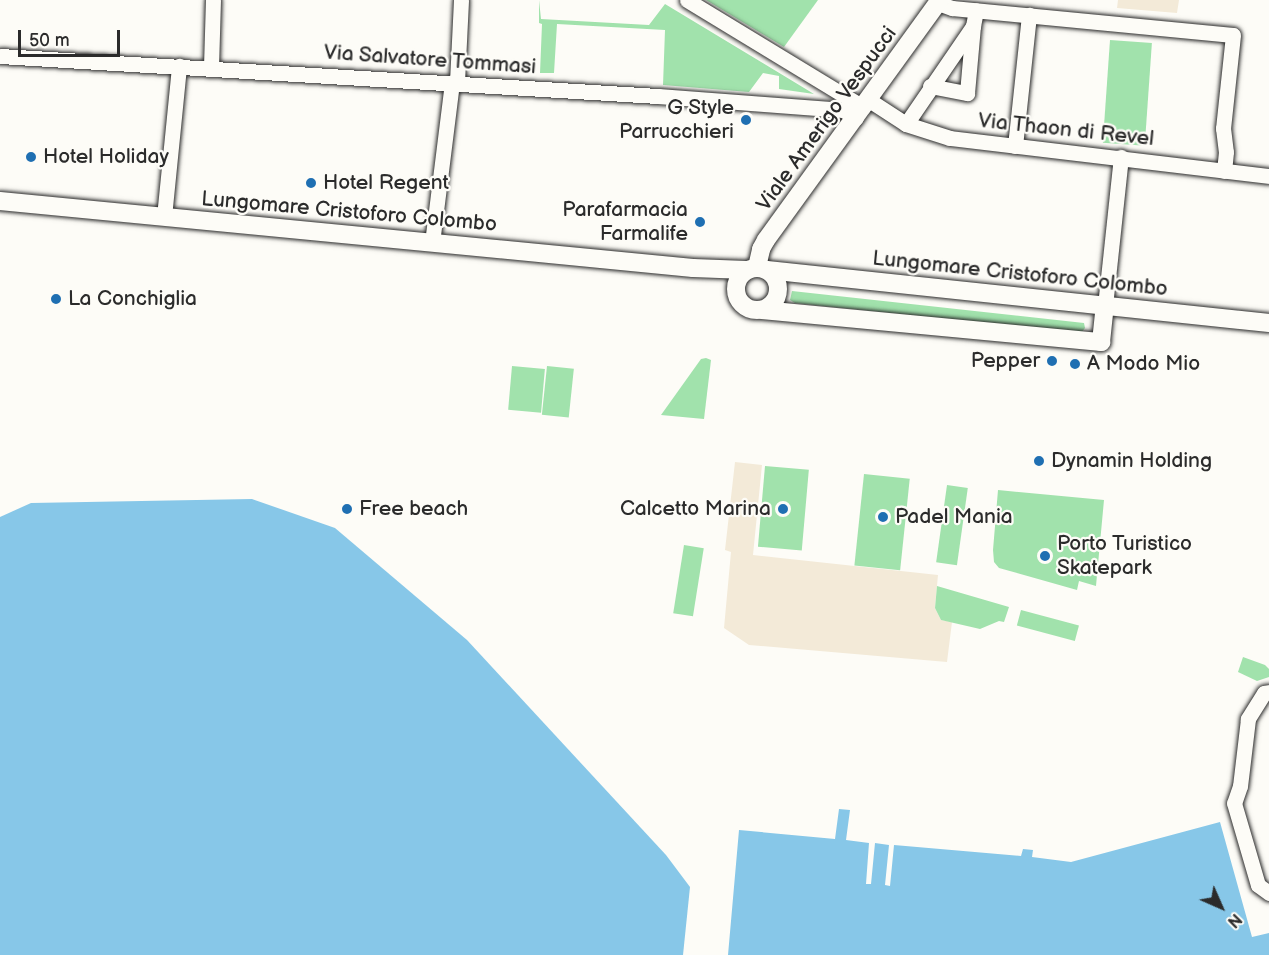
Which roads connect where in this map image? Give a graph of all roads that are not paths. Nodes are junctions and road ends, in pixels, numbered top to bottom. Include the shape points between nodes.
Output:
1 (213, 0) edge
2 (461, 0) edge
3 (687, 0) edge
4 (939, 2) edge
5 (976, 10) junction
6 (1029, 15) junction
7 (973, 26) junction
8 (0, 56) edge
9 (178, 66) junction
10 (211, 67) junction
11 (454, 82) junction
12 (930, 86) junction
13 (863, 108) junction
14 (906, 124) junction
15 (1015, 146) junction
16 (1121, 157) junction
17 (1224, 171) junction
18 (1269, 176) edge
19 (0, 201) edge
20 (164, 217) junction
21 (432, 243) junction
22 (693, 268) junction
23 (757, 269) junction
24 (736, 293) junction
25 (1105, 306) junction
26 (762, 310) junction
27 (1269, 323) edge
28 (1269, 692) edge
29 (1269, 893) edge

1 - 10 street
2 - 11 street
3 - 13 street
4 - 5 street
4 - 13 street, Viale Amerigo Vespucci
5 - 6 street
5 - 7 street, Via Thaon di Revel
6 - 15 street
6 - 17 street via 1233,34 1223,128
7 - 12 street, Via Thaon di Revel
7 - 12 street, Via Thaon di Revel via 967,93
8 - 9 street, Via Salvatore Tommasi
9 - 10 street, Via Salvatore Tommasi
9 - 20 street
10 - 11 street, Via Salvatore Tommasi
11 - 13 street, Via Salvatore Tommasi via 843,110
11 - 21 street
12 - 14 street, Via Thaon di Revel
13 - 14 street, Via Thaon di Revel
13 - 23 street, Viale Amerigo Vespucci via 766,240
14 - 15 street, Via Thaon di Revel via 950,138
15 - 16 street, Via Thaon di Revel
16 - 17 street, Via Thaon di Revel
16 - 25 street
17 - 18 street, Via Thaon di Revel
19 - 20 street, Lungomare Cristoforo Colombo
20 - 21 street, Lungomare Cristoforo Colombo
21 - 22 street, Lungomare Cristoforo Colombo
22 - 23 street, Lungomare Cristoforo Colombo
22 - 24 street, Lungomare Cristoforo Colombo
23 - 24 street via 737,280
23 - 25 street, Lungomare Cristoforo Colombo
23 - 26 street via 777,281 778,295
24 - 26 street via 743,306
25 - 26 street via 1101,342
25 - 27 street, Lungomare Cristoforo Colombo
28 - 29 street via 1264,693 1248,719 1240,786 1234,803 1258,885

